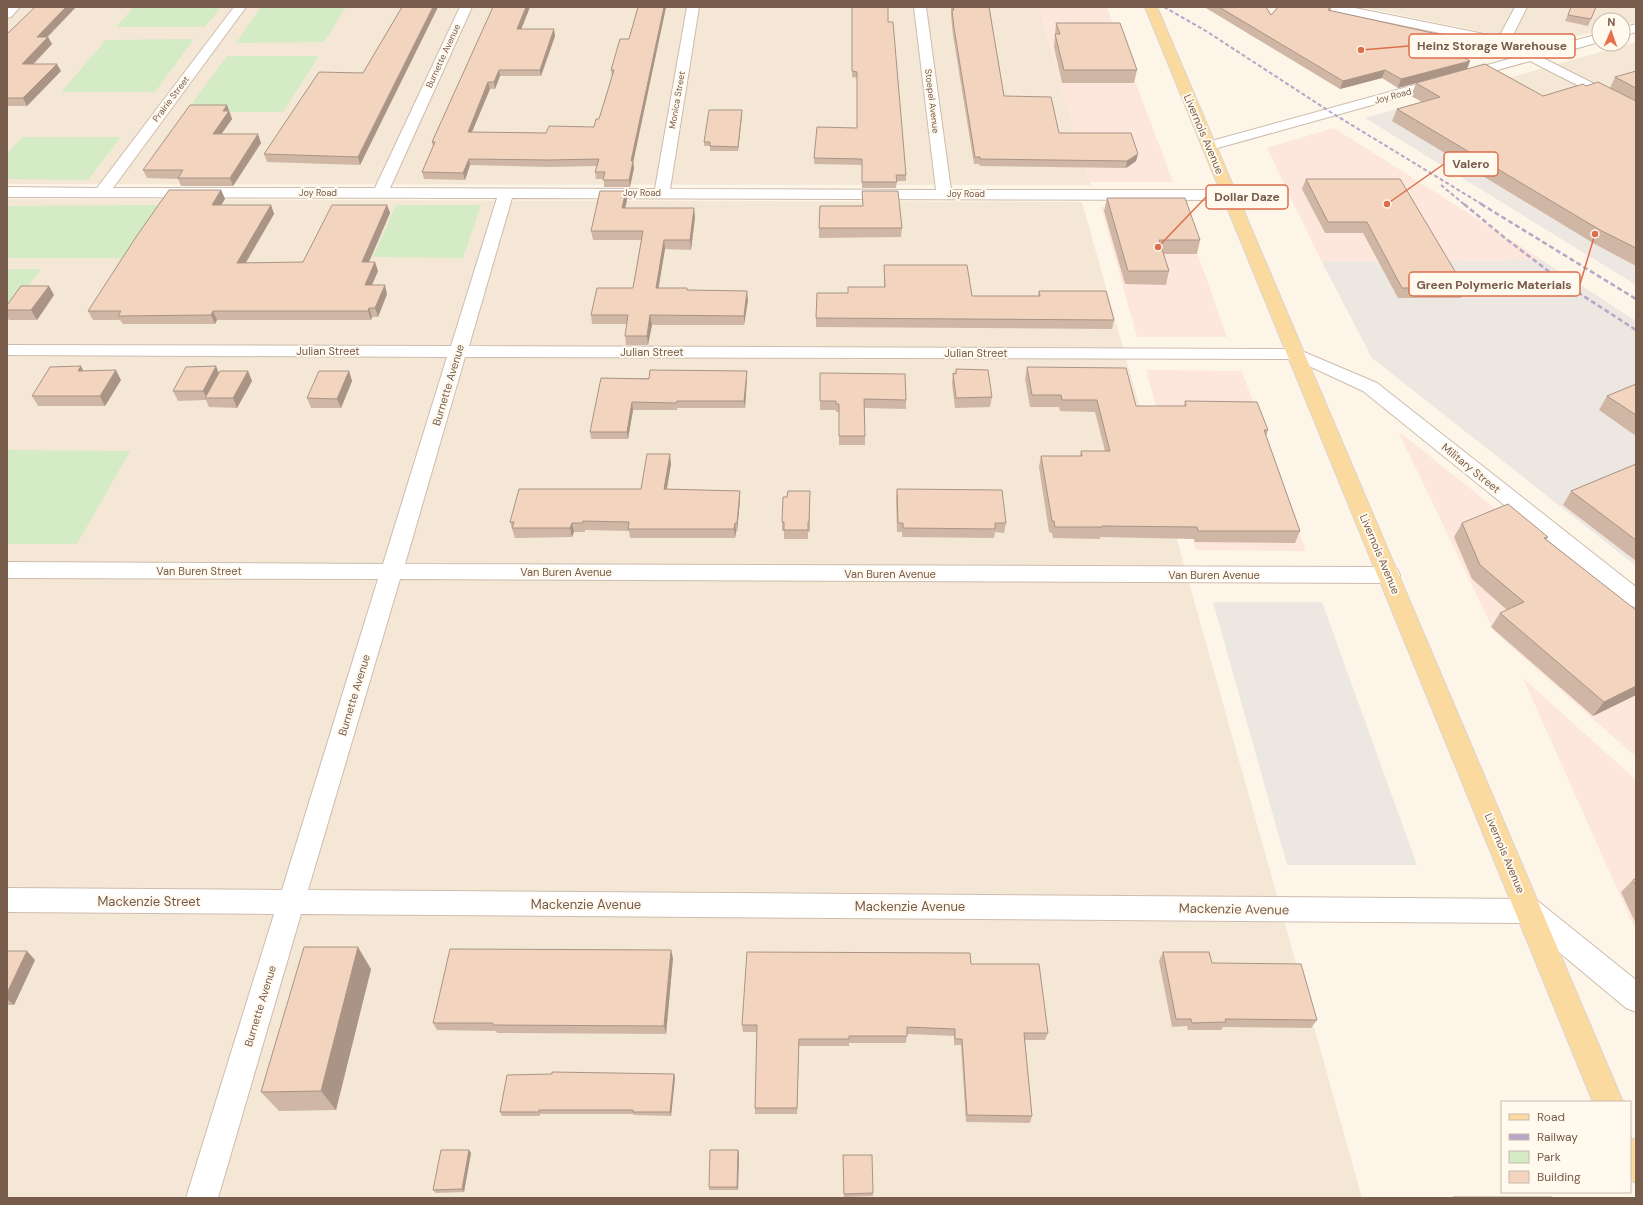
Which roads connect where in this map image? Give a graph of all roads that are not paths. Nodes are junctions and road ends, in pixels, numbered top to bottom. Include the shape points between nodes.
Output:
1 (14, 7) edge
2 (240, 7) edge
3 (466, 7) edge
4 (693, 7) edge
5 (920, 7) edge
6 (1151, 7) edge
7 (1332, 7) edge
8 (1521, 7) edge
9 (7, 14) edge
10 (1591, 40) edge
11 (1503, 42) junction
12 (1532, 57) junction
13 (1636, 111) edge
14 (1209, 146) junction
15 (7, 192) edge
16 (102, 192) junction
17 (380, 193) junction
18 (506, 193) junction
19 (662, 193) junction
20 (944, 194) junction
21 (1230, 195) junction
22 (7, 350) edge
23 (458, 352) junction
24 (1297, 354) junction
25 (7, 570) edge
26 (392, 572) junction
27 (1389, 575) junction
28 (1636, 599) edge
29 (7, 900) edge
30 (291, 902) junction
31 (1529, 911) junction
32 (1636, 998) edge
33 (1608, 1101) edge
34 (1631, 1156) edge
35 (1636, 1168) edge
36 (202, 1198) edge

1 - 9 street
2 - 16 street, Prairie Street
3 - 17 street, Burnette Avenue
4 - 19 street, Monica Street
5 - 20 street, Stoepel Avenue
6 - 14 main road, Livernois Avenue
7 - 11 street
8 - 11 street
10 - 12 street, Joy Road
11 - 12 street
12 - 13 street
12 - 14 street, Joy Road
14 - 21 main road, Livernois Avenue
15 - 16 street, Joy Road
16 - 17 street, Joy Road
17 - 18 street, Joy Road
18 - 19 street, Joy Road
18 - 23 street, Burnette Avenue
19 - 20 street, Joy Road
20 - 21 street, Joy Road
21 - 24 main road, Livernois Avenue
22 - 23 street, Julian Street
23 - 24 street, Julian Street
23 - 26 street, Burnette Avenue
24 - 27 main road, Livernois Avenue
24 - 28 street, Military Street via 1370,387
25 - 26 street, Van Buren Street
26 - 27 street, Van Buren Avenue
26 - 30 street, Burnette Avenue
27 - 31 main road, Livernois Avenue
29 - 30 street, Mackenzie Street
30 - 31 street, Mackenzie Avenue
30 - 36 street, Burnette Avenue
31 - 32 street
31 - 33 main road, Livernois Avenue
34 - 35 main road

